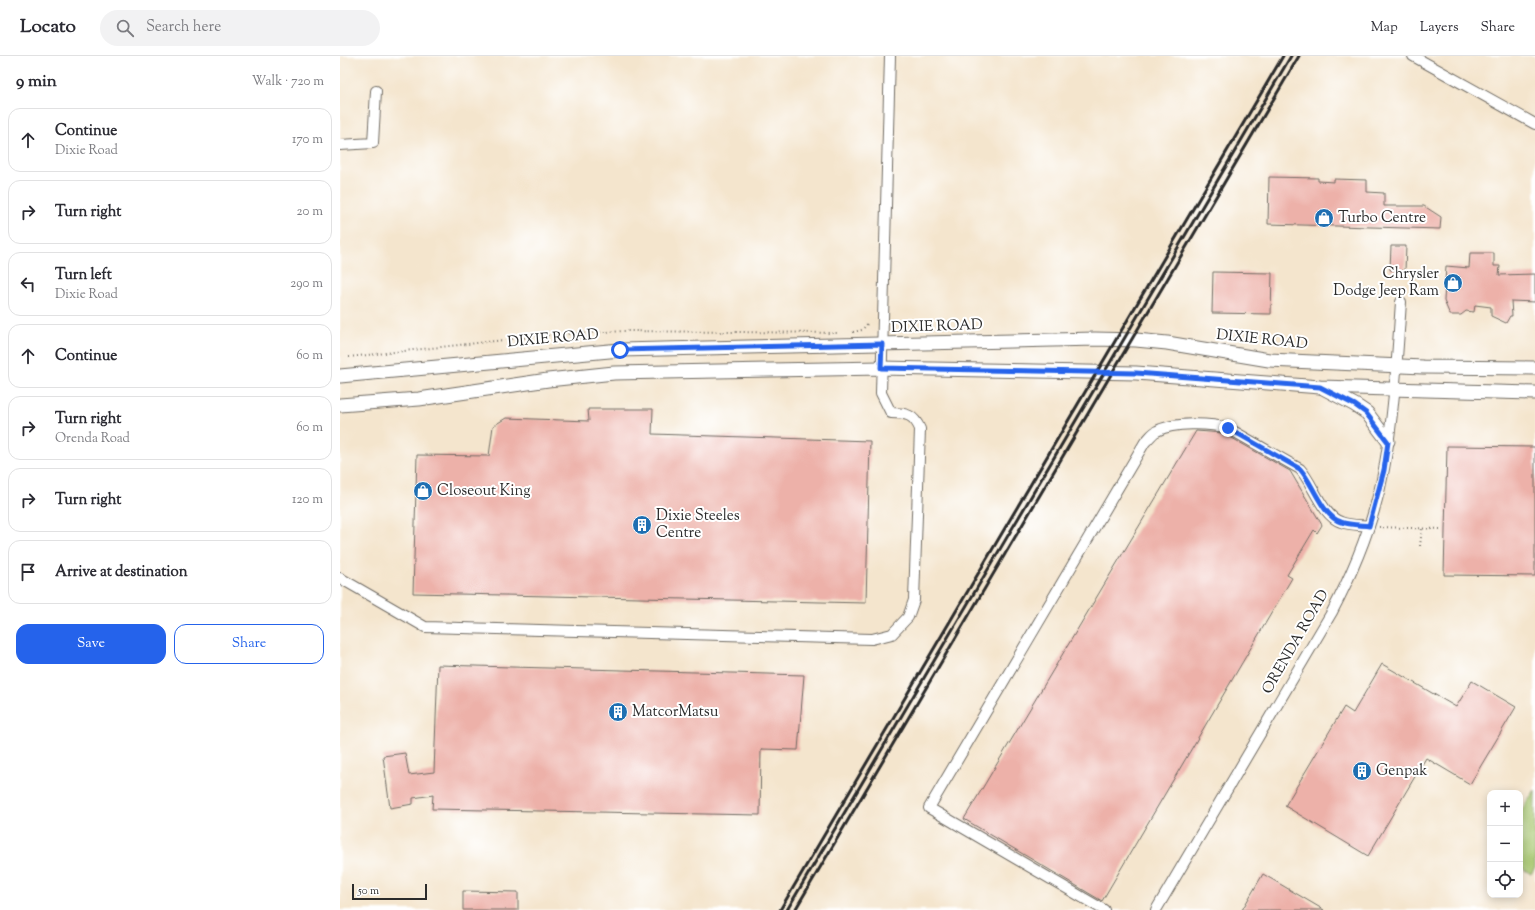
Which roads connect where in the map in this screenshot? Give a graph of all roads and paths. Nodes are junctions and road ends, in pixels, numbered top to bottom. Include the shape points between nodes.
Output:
1 (890, 56) edge
2 (1413, 56) edge
3 (376, 91) dead end
4 (1535, 124) edge
5 (340, 145) edge
6 (1401, 302) dead end
7 (867, 324) dead end
8 (845, 333) dead end
9 (853, 333) dead end
10 (882, 344) junction
11 (349, 357) dead end
12 (1396, 366) junction
13 (881, 368) junction
14 (1535, 368) edge
15 (342, 375) edge
16 (1320, 387) junction
17 (1394, 389) junction
18 (1535, 393) edge
19 (343, 406) edge
20 (1388, 442) junction
21 (1369, 526) junction
22 (1422, 528) junction
23 (1442, 529) dead end
24 (1420, 546) dead end
25 (340, 578) edge
26 (1104, 910) edge
27 (1156, 910) edge

1 - 10 street
2 - 4 street
3 - 5 street via 373,143
6 - 12 street, ORENDA ROAD
7 - 9 path via 862,330
8 - 11 path via 624,331 550,335
10 - 12 main road, DIXIE ROAD via 1136,340 1269,360
10 - 13 street
10 - 15 main road, DIXIE ROAD via 620,350
12 - 14 main road, DIXIE ROAD
12 - 17 street, ORENDA ROAD
13 - 16 main road via 1136,373
13 - 19 main road via 614,373 419,399
13 - 25 street via 881,393 891,413 907,413 920,429 914,600 908,617 892,634 872,639 425,627
16 - 17 main road
16 - 20 main road via 1366,413
17 - 18 main road
17 - 20 street, ORENDA ROAD
20 - 21 street, ORENDA ROAD via 1384,470
21 - 22 path
21 - 26 street via 1341,522 1333,518 1300,469 1228,428 1216,425 1169,426 1155,432 1145,442 929,808
21 - 27 street, ORENDA ROAD via 1332,612
22 - 23 path
22 - 24 path

